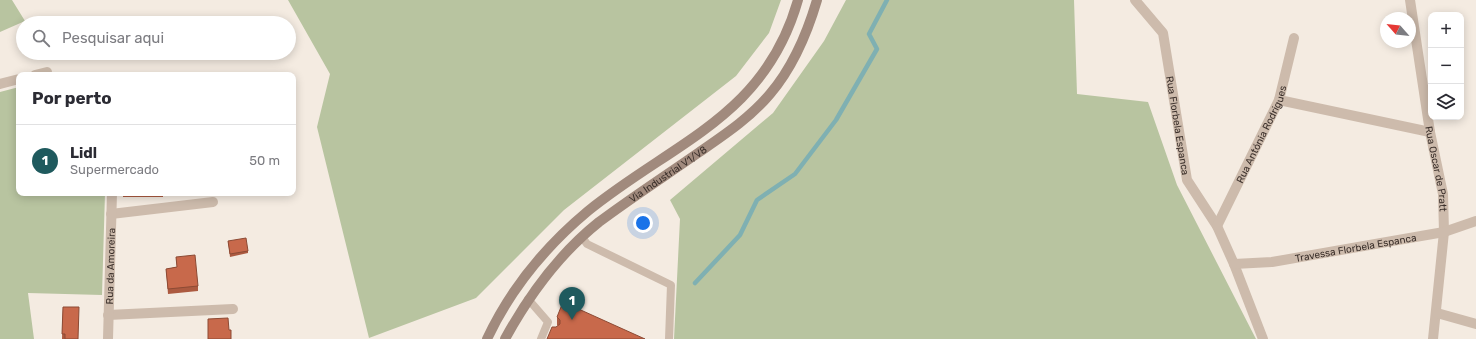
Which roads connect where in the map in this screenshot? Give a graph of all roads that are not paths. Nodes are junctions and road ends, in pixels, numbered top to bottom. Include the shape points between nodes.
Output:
1 (798, 0) edge
2 (817, 0) edge
3 (1135, 0) edge
4 (1410, 0) edge
5 (1294, 38) dead end
6 (16, 80) edge
7 (0, 84) edge
8 (1280, 100) junction
9 (1430, 132) junction
10 (112, 196) edge
11 (213, 202) dead end
12 (111, 214) junction
13 (1476, 221) edge
14 (1217, 226) junction
15 (1444, 232) junction
16 (582, 238) junction
17 (1234, 264) junction
18 (528, 300) junction
19 (233, 308) dead end
20 (1437, 313) junction
21 (108, 315) junction
22 (1476, 324) edge
23 (546, 327) junction
24 (554, 330) edge
25 (108, 339) edge
26 (487, 339) edge
27 (505, 339) edge
28 (541, 339) edge
29 (670, 339) edge
30 (1263, 339) edge
31 (1433, 339) edge

1 - 26 main road, Via Industrial V1/V8 via 781,46 754,86 725,114 622,186 571,226 525,277
2 - 16 main road, Via Industrial V1/V8 via 793,61 759,106 736,126 631,199
3 - 14 street, Rua Florbela Espanca via 1162,33 1187,180
4 - 9 street, Rua Oscar de Pratt
5 - 8 street, Rua Antónia Rodrigues
6 - 7 street
8 - 9 street
8 - 14 street, Rua Antónia Rodrigues
9 - 15 street, Rua Oscar de Pratt via 1443,194
10 - 12 street, Rua da Amoreira
11 - 12 street
12 - 21 street, Rua da Amoreira
13 - 15 street, Travessa Florbela Espanca
14 - 17 street, Rua Florbela Espanca
15 - 17 street, Travessa Florbela Espanca via 1272,262
15 - 20 street, Rua Oscar de Pratt
16 - 18 main road, Via Industrial V1/V8 via 551,269
16 - 29 lane via 587,244 671,285
17 - 30 street, Rua Florbela Espanca
18 - 23 lane via 548,322
18 - 27 main road, Via Industrial V1/V8
19 - 21 street
20 - 22 street
20 - 31 street, Rua Oscar de Pratt
21 - 25 street, Rua da Amoreira
23 - 24 lane
23 - 28 lane

